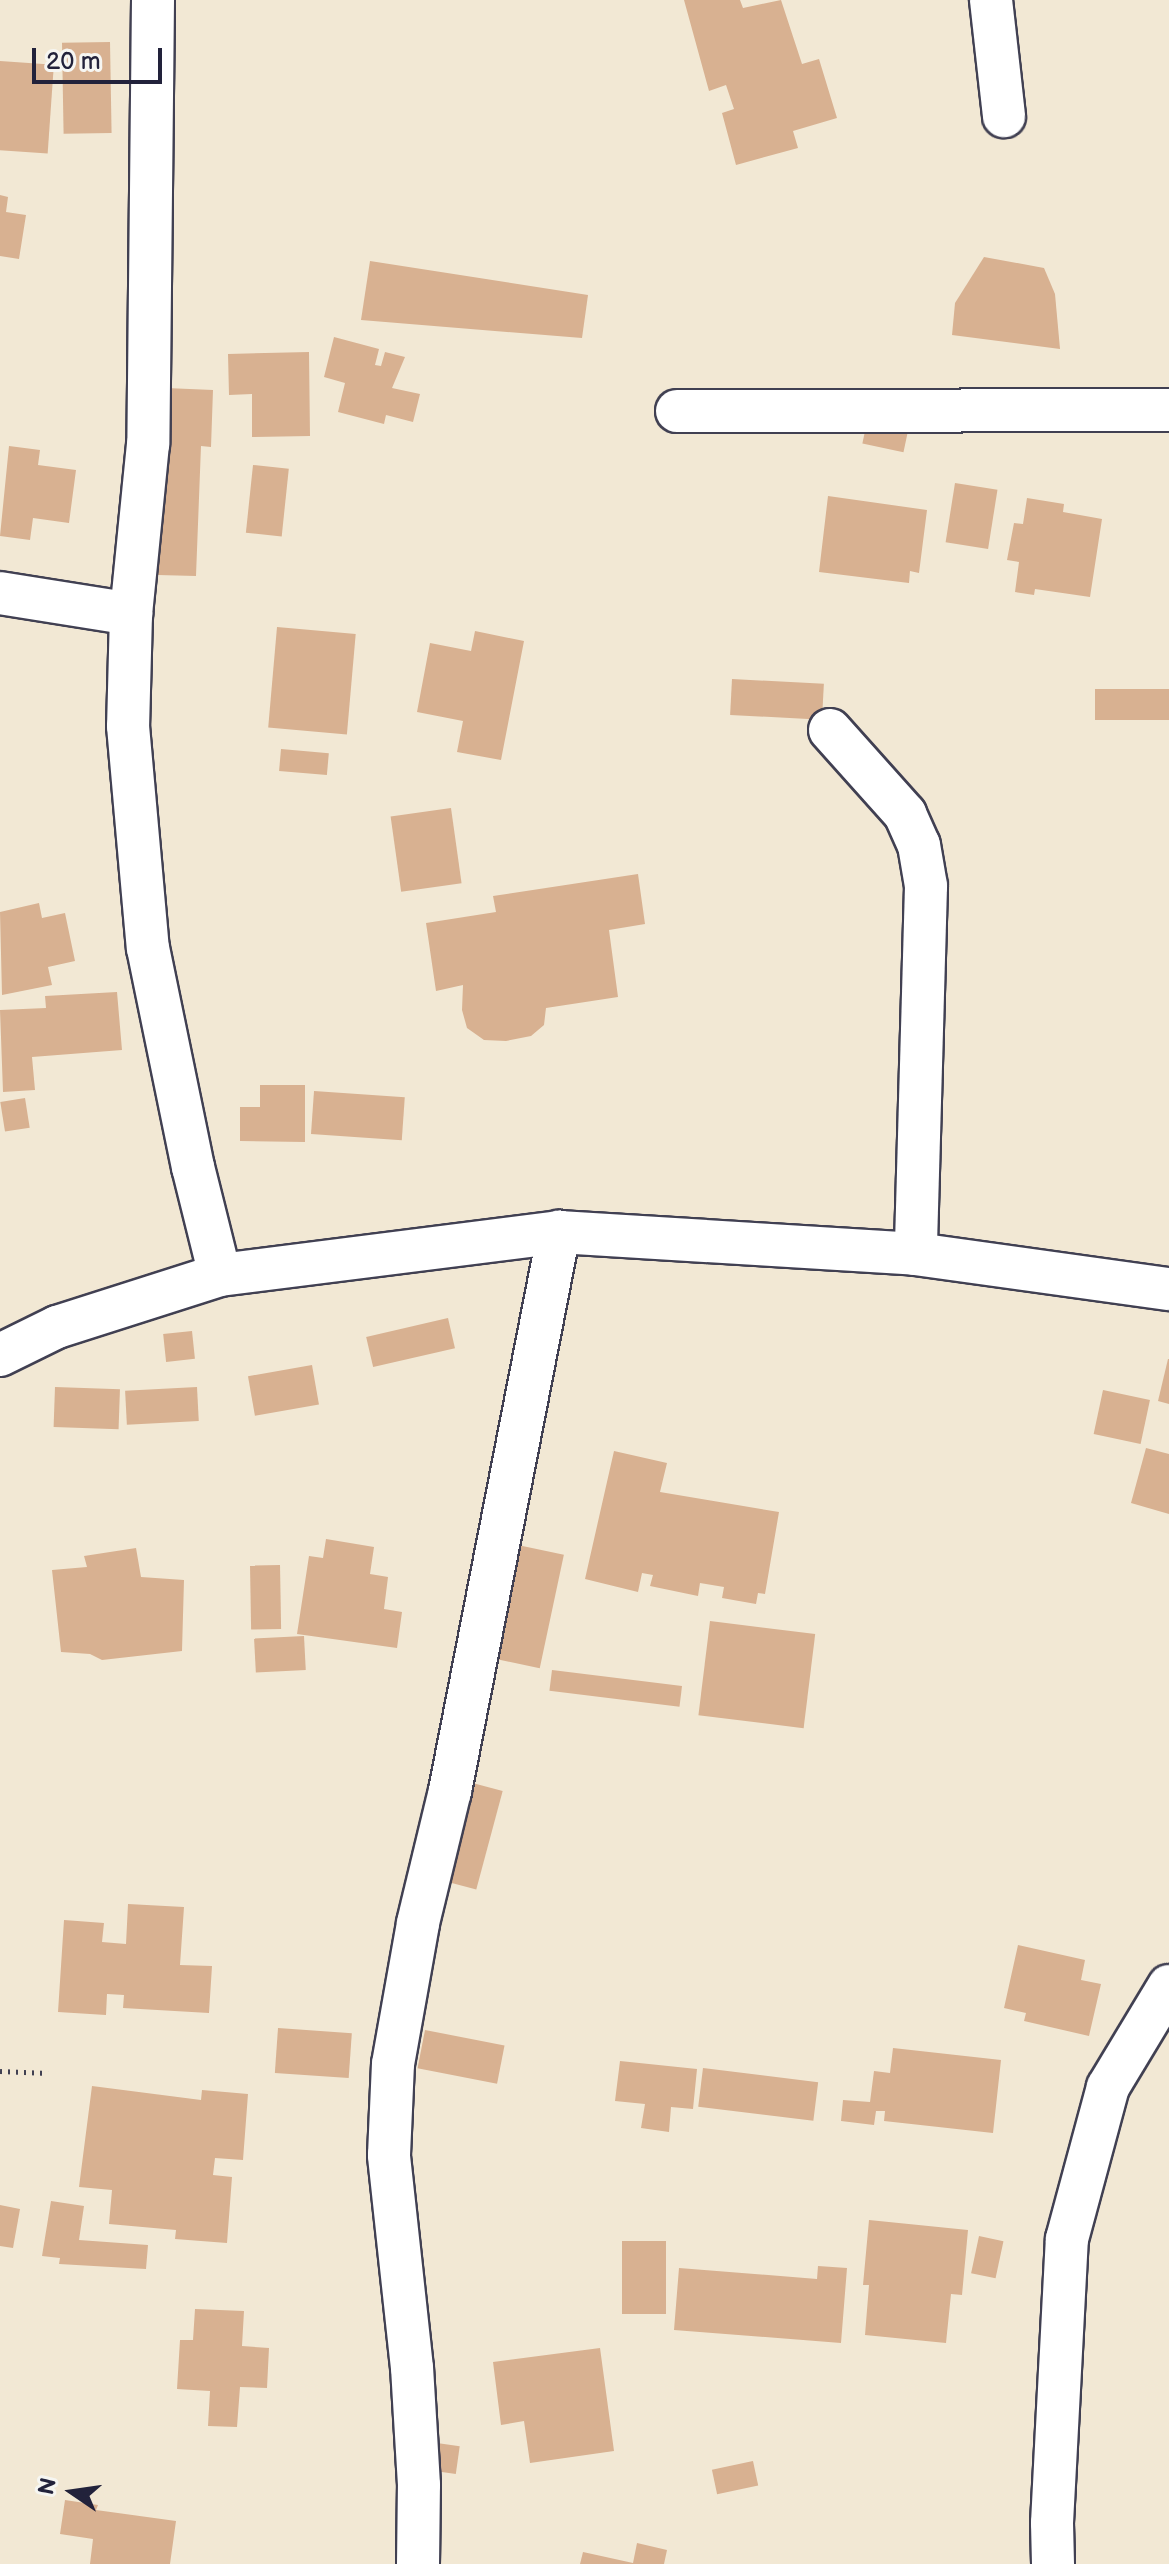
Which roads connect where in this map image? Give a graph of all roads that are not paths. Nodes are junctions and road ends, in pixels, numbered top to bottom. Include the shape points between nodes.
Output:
1 (153, 0) edge
2 (991, 0) edge
3 (1004, 116) dead end
4 (1169, 410) edge
5 (677, 411) dead end
6 (0, 593) edge
7 (131, 614) junction
8 (830, 730) dead end
9 (559, 1232) junction
10 (916, 1254) junction
11 (220, 1275) junction
12 (1169, 1289) edge
13 (0, 1355) edge
14 (1169, 1986) edge
15 (418, 2564) edge
16 (1053, 2564) edge

1 - 7 street via 148,444
2 - 3 street
4 - 5 street
6 - 7 street
7 - 11 street via 128,726 148,948
8 - 10 street via 905,814 919,845 926,886
9 - 10 street
9 - 11 street
9 - 15 street via 393,2064 389,2155 412,2368
10 - 12 street
11 - 13 street via 57,1327
14 - 16 street via 1108,2087 1067,2239

